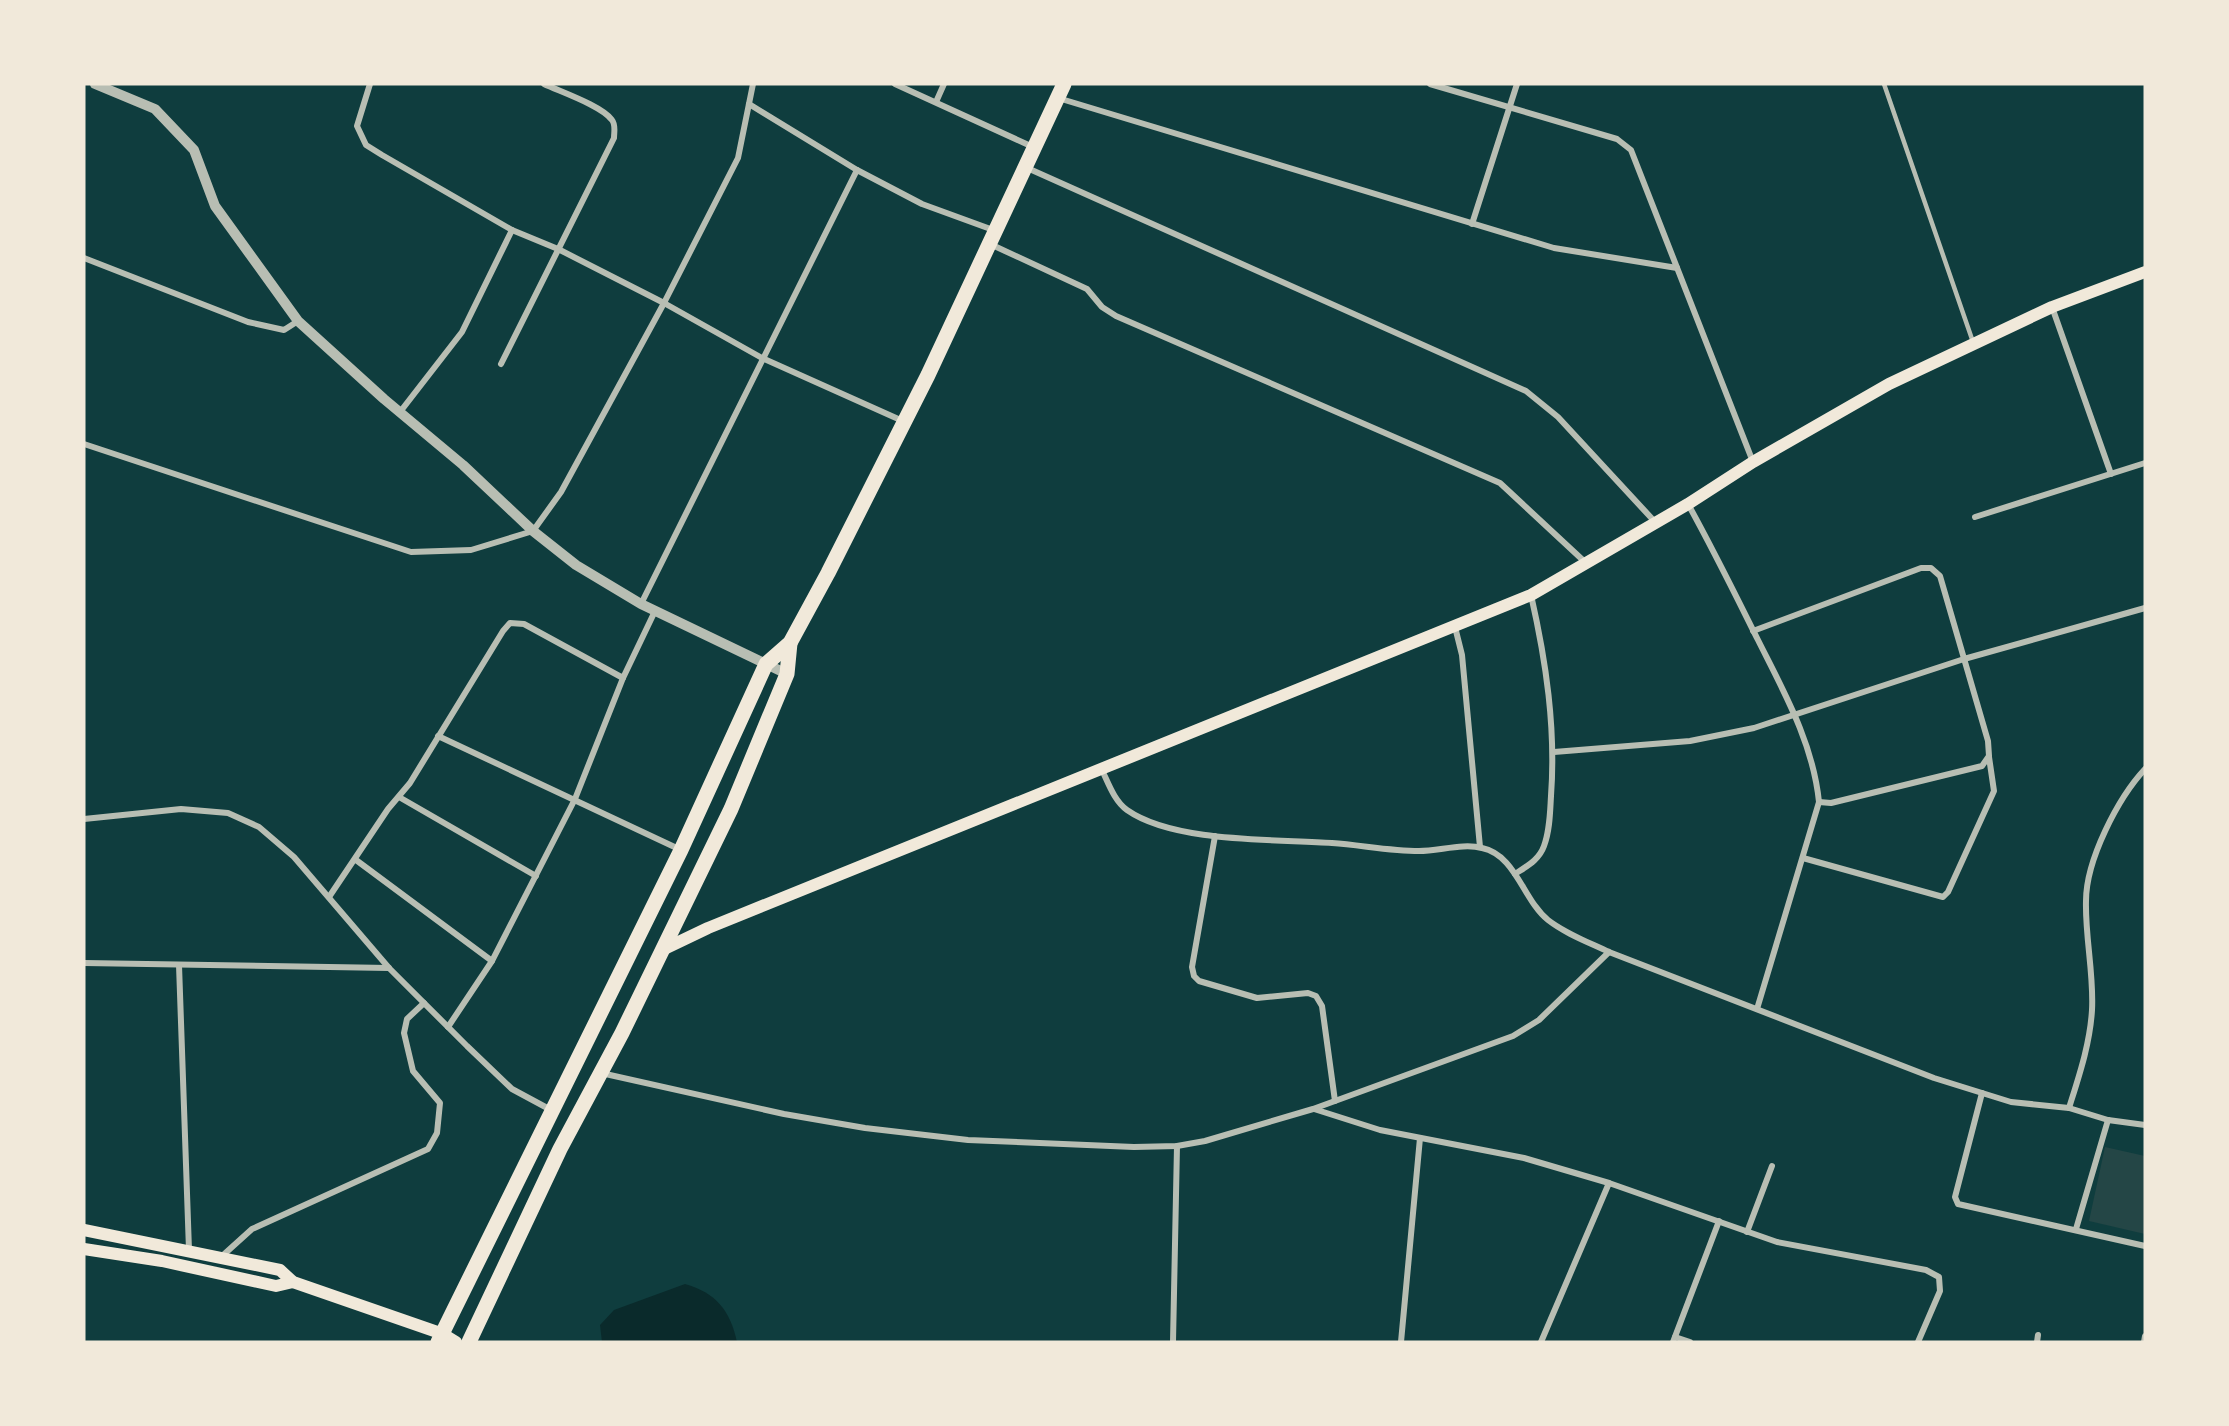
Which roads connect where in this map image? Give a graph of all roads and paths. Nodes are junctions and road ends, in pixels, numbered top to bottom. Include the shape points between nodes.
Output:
1 (95, 84) edge
2 (370, 84) edge
3 (544, 84) edge
4 (753, 84) edge
5 (895, 84) edge
6 (944, 84) edge
7 (1430, 84) edge
8 (1517, 84) edge
9 (1884, 84) edge
10 (1061, 91) edge
11 (936, 102) junction
12 (749, 104) junction
13 (1510, 109) junction
14 (1034, 147) junction
15 (1025, 167) junction
16 (857, 170) junction
17 (1472, 225) junction
18 (513, 230) junction
19 (993, 238) junction
20 (558, 249) junction
21 (84, 258) edge
22 (1677, 267) junction
23 (2145, 272) edge
24 (664, 303) junction
25 (2052, 307) junction
26 (298, 321) junction
27 (1974, 344) junction
28 (762, 358) junction
29 (501, 364) dead end
30 (400, 412) junction
31 (905, 422) junction
32 (84, 444) edge
33 (1753, 462) junction
34 (2145, 463) edge
35 (2111, 474) junction
36 (1688, 504) junction
37 (1975, 517) dead end
38 (1656, 523) junction
39 (533, 531) junction
40 (1587, 564) junction
41 (1531, 594) junction
42 (641, 604) junction
43 (2145, 608) edge
44 (655, 611) junction
45 (1455, 627) junction
46 (1754, 630) junction
47 (790, 643) junction
48 (1964, 658) junction
49 (766, 664) junction
50 (787, 674) junction
51 (623, 678) junction
52 (1794, 713) junction
53 (438, 736) junction
54 (1554, 752) junction
55 (1989, 756) junction
56 (1101, 767) junction
57 (2145, 769) edge
58 (399, 797) junction
59 (575, 800) junction
60 (1819, 802) junction
61 (84, 819) edge
62 (1215, 836) junction
63 (1480, 847) junction
64 (681, 850) junction
65 (1803, 858) junction
66 (356, 860) junction
67 (1515, 874) junction
68 (536, 876) junction
69 (329, 897) junction
70 (662, 950) junction
71 (1609, 952) junction
72 (492, 961) junction
73 (84, 963) edge
74 (179, 965) junction
75 (389, 968) junction
76 (424, 1003) junction
77 (1757, 1009) junction
78 (448, 1027) junction
79 (600, 1073) junction
80 (1982, 1093) junction
81 (1335, 1101) junction
82 (2069, 1108) junction
83 (1313, 1109) junction
84 (552, 1111) junction
85 (2108, 1120) junction
86 (2145, 1125) edge
87 (1420, 1138) junction
88 (1177, 1146) junction
89 (1772, 1166) dead end
90 (1609, 1183) junction
91 (1719, 1221) junction
92 (2076, 1229) junction
93 (84, 1230) edge
94 (1747, 1232) junction
95 (2145, 1246) edge
96 (84, 1249) edge
97 (189, 1250) junction
98 (221, 1257) junction
99 (292, 1282) junction
100 (2145, 1336) edge
101 (446, 1339) edge
102 (1674, 1339) edge
103 (469, 1342) edge
104 (1173, 1342) edge
105 (1401, 1342) edge
106 (1541, 1342) edge
107 (1690, 1342) edge
108 (1918, 1342) edge
109 (2144, 1342) edge

1 - 26 street via 156,109 194,150 215,206
2 - 18 street via 357,126 366,145
3 - 20 street via 602,112 615,128 614,138
4 - 12 street
5 - 11 street
6 - 11 street
7 - 13 street
8 - 13 street
9 - 27 lane
10 - 14 main road
10 - 17 street
11 - 14 street
12 - 16 street
12 - 24 street via 738,158
13 - 17 street
13 - 22 street via 1625,143
14 - 15 main road
15 - 19 main road
15 - 38 street via 1526,391 1558,417
16 - 19 street
16 - 28 street
17 - 22 street via 1554,248
18 - 20 street
18 - 30 street via 462,332
19 - 31 main road
19 - 40 street via 1087,289 1102,308 1116,316 1500,483
20 - 24 street
20 - 29 street
21 - 26 street via 248,322 284,330
22 - 33 street
23 - 25 main road
24 - 28 street
24 - 39 street via 561,492
25 - 27 main road
25 - 35 street
26 - 30 street
27 - 33 main road via 1889,384
28 - 31 street
28 - 42 street
30 - 39 street
31 - 47 main road
32 - 39 street via 411,552 471,550
33 - 36 main road
34 - 35 street
35 - 37 street
36 - 38 main road
36 - 46 street
38 - 40 main road
39 - 42 street via 576,565
40 - 41 main road
41 - 45 main road
41 - 54 street via 1543,647
42 - 44 street
43 - 48 street
44 - 49 street
44 - 51 street
45 - 56 main road
45 - 63 street via 1462,655
46 - 48 street via 1921,568 1931,568 1940,576
46 - 52 street
47 - 49 main road
47 - 50 main road
48 - 52 street
48 - 55 street
49 - 50 street
49 - 64 main road
50 - 70 main road via 732,809
51 - 53 street via 524,624 510,623
51 - 59 street
52 - 54 street via 1754,728 1690,741
52 - 60 street via 1816,773
53 - 58 street
53 - 59 street
54 - 67 street via 1544,846 1535,861
55 - 60 street via 1982,766 1831,803
55 - 65 street via 1994,791 1943,897
56 - 62 street via 1125,809 1164,826
56 - 70 main road
57 - 82 street via 2133,782 2095,857 2086,898 2090,1035
58 - 66 street
58 - 68 street
59 - 64 street
59 - 68 street
60 - 65 street
61 - 69 street via 181,809 228,813 259,827
62 - 63 street via 1418,851
62 - 81 street via 1192,968 1194,975 1199,981 1257,998 1308,993 1316,996 1322,1006
63 - 67 street via 1496,852
64 - 84 main road
65 - 77 street
66 - 69 street
66 - 72 street
67 - 71 street via 1547,919
68 - 72 street
69 - 75 street
70 - 79 main road
71 - 77 street
71 - 81 street via 1539,1020 1513,1036
72 - 78 street
73 - 74 street
74 - 75 street
74 - 97 street
75 - 76 street
76 - 78 street
76 - 98 street via 407,1018 404,1033 413,1071 440,1103 437,1133 428,1149 252,1229
77 - 80 street
78 - 84 street via 512,1089
79 - 88 street via 865,1128 968,1140 1134,1148
79 - 103 main road via 554,1160
80 - 82 street via 2011,1102
80 - 92 street via 1954,1197 1958,1204
81 - 83 street
82 - 85 street
83 - 87 street
83 - 88 street via 1205,1142
84 - 101 main road
85 - 86 street
85 - 92 street
87 - 90 street via 1524,1158
87 - 105 street
88 - 104 street
89 - 94 street
90 - 91 street
90 - 106 street
91 - 94 street
91 - 102 street
92 - 95 street
93 - 97 main road
94 - 108 street via 1810,1249 1926,1270 1939,1277 1940,1291
96 - 99 main road via 276,1286
97 - 98 main road
98 - 99 main road via 280,1270
99 - 101 main road
100 - 109 street
102 - 107 street

